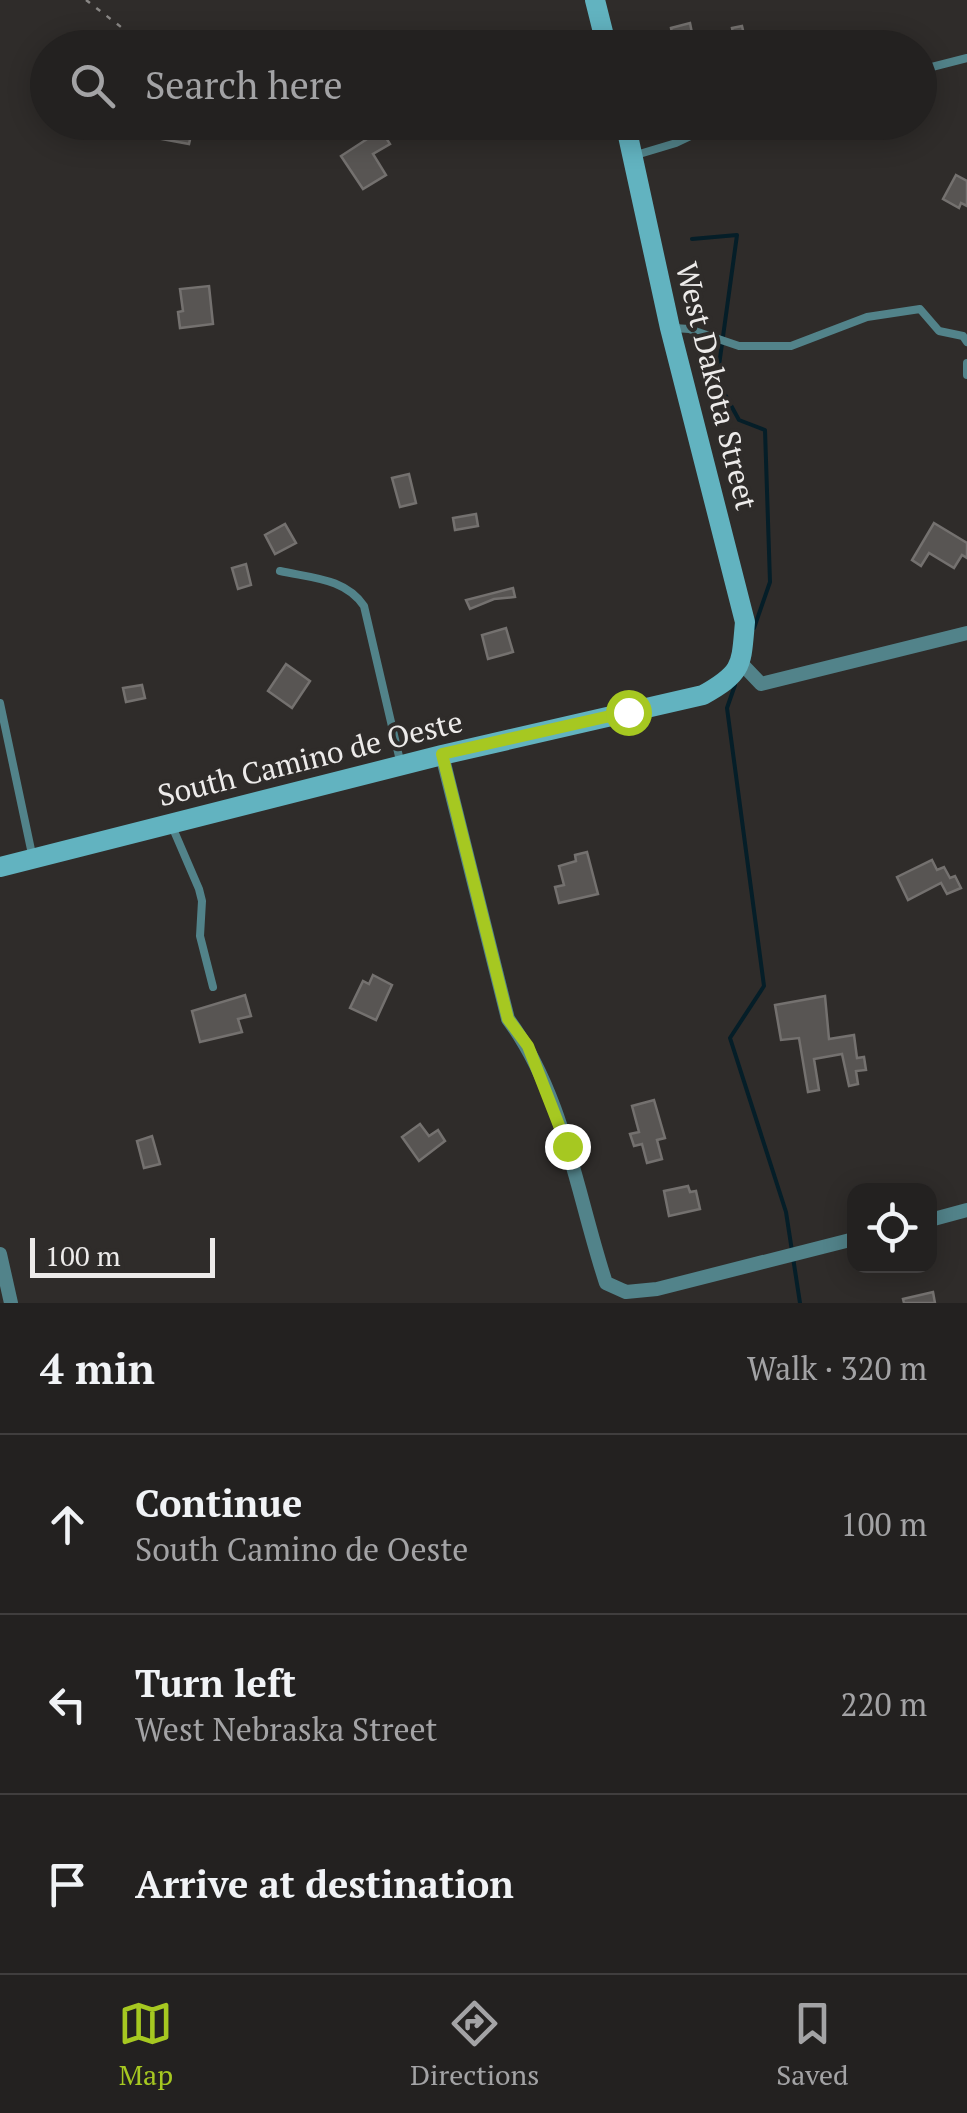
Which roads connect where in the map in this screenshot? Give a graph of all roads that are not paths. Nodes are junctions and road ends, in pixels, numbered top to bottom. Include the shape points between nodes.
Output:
1 (596, 0) edge
2 (603, 30) edge
3 (967, 58) edge
4 (937, 66) edge
5 (629, 140) edge
6 (682, 140) edge
7 (633, 156) junction
8 (670, 328) junction
9 (967, 342) edge
10 (967, 364) edge
11 (967, 375) edge
12 (280, 571) dead end
13 (967, 632) edge
14 (741, 663) junction
15 (0, 703) edge
16 (442, 754) junction
17 (401, 765) junction
18 (171, 824) junction
19 (33, 858) junction
20 (0, 867) edge
21 (213, 987) dead end
22 (967, 1210) edge
23 (937, 1218) edge
24 (847, 1241) edge
25 (0, 1254) edge
26 (11, 1303) edge

1 - 2 street
3 - 4 lane
5 - 7 street, West Dakota Street
6 - 7 lane
7 - 8 street, West Dakota Street
8 - 9 lane via 738,346 791,346 867,318 920,310 939,331
8 - 14 street, West Dakota Street via 745,622
10 - 11 lane
12 - 17 lane via 340,584 364,606
13 - 14 street via 761,684
14 - 16 street, South Camino de Oeste via 703,695
15 - 19 lane
16 - 17 street, South Camino de Oeste
16 - 24 street via 508,1019 528,1046 579,1177 606,1283 626,1292 657,1289
17 - 18 street, South Camino de Oeste
18 - 19 street, South Camino de Oeste
18 - 21 lane via 199,889 200,936
19 - 20 street, South Camino de Oeste
22 - 23 street
25 - 26 street

